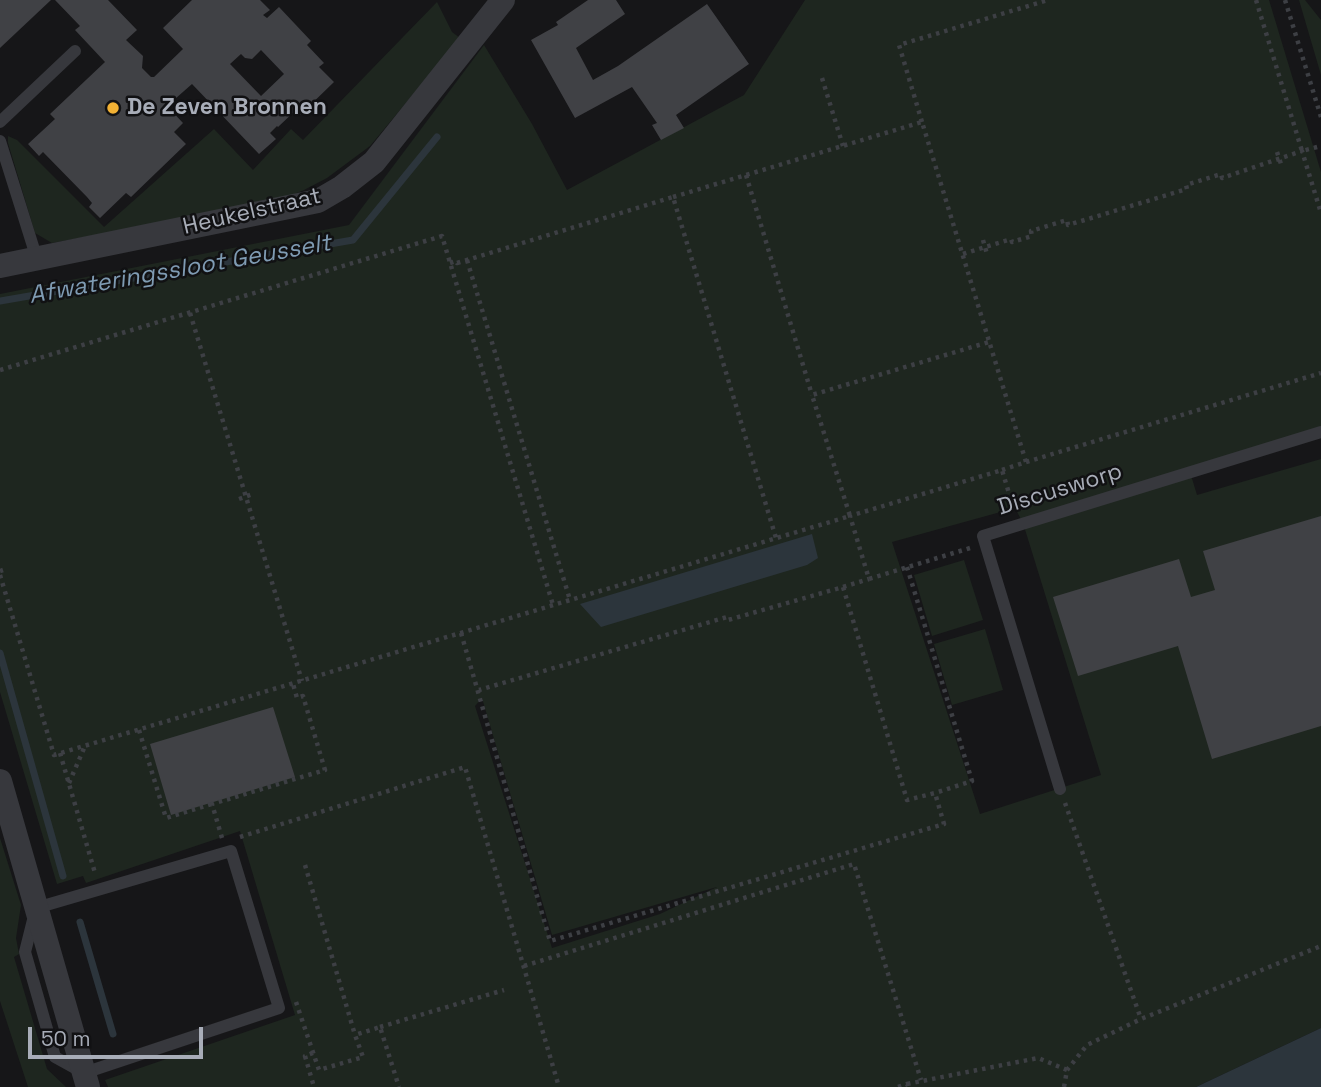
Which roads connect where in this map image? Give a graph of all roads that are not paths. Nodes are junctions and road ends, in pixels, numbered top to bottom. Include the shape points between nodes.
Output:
1 (503, 0) edge
2 (75, 51) dead end
3 (0, 122) edge
4 (0, 141) edge
5 (37, 259) junction
6 (0, 266) edge
7 (1321, 432) edge
8 (0, 781) edge
9 (1060, 789) road end
10 (36, 908) junction
11 (86, 1080) edge

1 - 5 street, Heukelstraat via 374,162 318,201
2 - 3 lane
4 - 5 lane
5 - 6 street, Heukelstraat
7 - 9 lane, Discusworp via 983,536
8 - 10 street
10 - 11 street
10 - 11 lane via 225,847 231,850 279,1008

